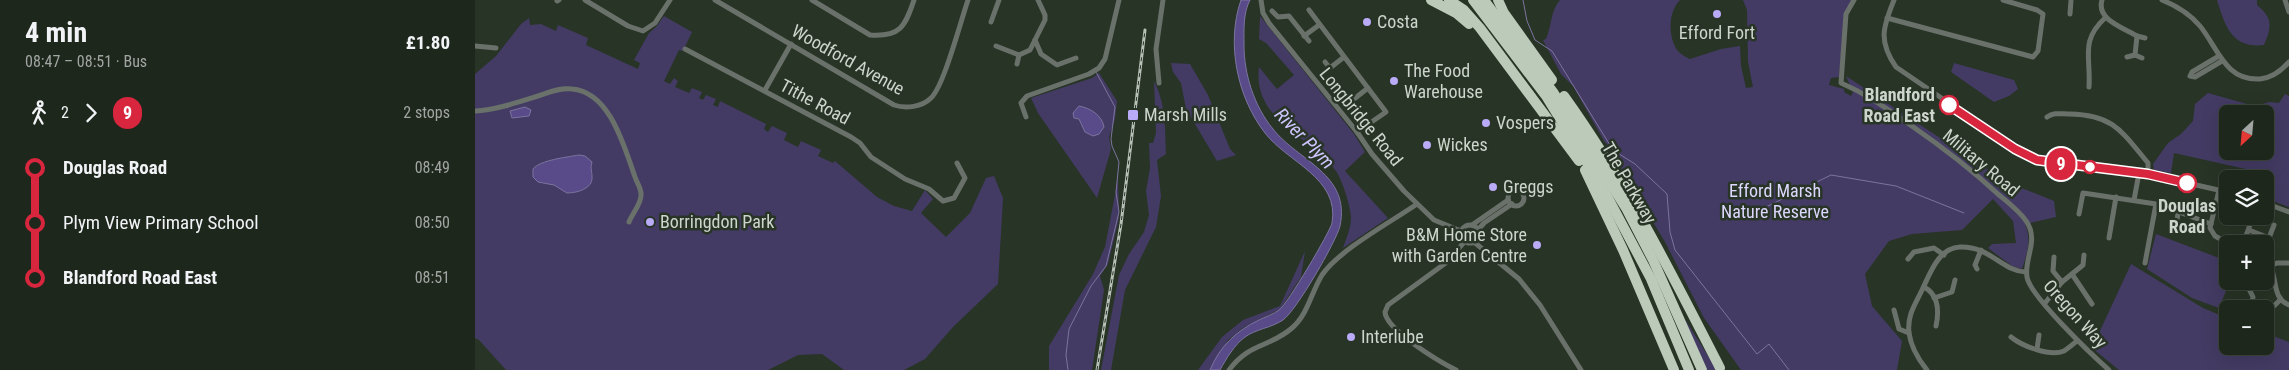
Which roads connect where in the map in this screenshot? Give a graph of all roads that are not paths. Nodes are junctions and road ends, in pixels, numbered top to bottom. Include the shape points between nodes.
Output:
1 (585, 0) edge
2 (670, 0) edge
3 (715, 0) edge
4 (813, 0) edge
5 (914, 0) edge
6 (968, 0) edge
7 (999, 0) edge
8 (1038, 0) edge
9 (1119, 0) edge
10 (1163, 0) edge
11 (1261, 0) edge
12 (1431, 0) edge
13 (1449, 0) edge
14 (1473, 0) edge
15 (1484, 0) edge
16 (1499, 0) edge
17 (1854, 0) edge
18 (1894, 0) edge
19 (2003, 0) edge
20 (2071, 0) edge
21 (2102, 0) edge
22 (2162, 0) edge
23 (2285, 0) edge
24 (1309, 10) dead end
25 (1272, 11) dead end
26 (2289, 12) edge
27 (2071, 14) dead end
28 (1887, 18) junction
29 (2105, 18) junction
30 (991, 22) dead end
31 (1319, 25) junction
32 (1500, 29) junction
33 (1304, 36) junction
34 (2137, 36) junction
35 (2145, 38) dead end
36 (485, 40) dead end
37 (1035, 40) junction
38 (1309, 41) dead end
39 (791, 44) junction
40 (475, 46) edge
41 (996, 46) dead end
42 (485, 47) junction
43 (495, 48) dead end
44 (685, 49) dead end
45 (1019, 55) junction
46 (2135, 55) junction
47 (2127, 56) dead end
48 (2219, 56) junction
49 (1344, 57) junction
50 (1075, 58) dead end
51 (2142, 58) dead end
52 (2222, 61) junction
53 (1325, 62) dead end
54 (2289, 62) edge
55 (1017, 64) dead end
56 (1508, 64) junction
57 (1330, 68) junction
58 (1334, 73) dead end
59 (1159, 83) dead end
60 (2089, 87) dead end
61 (1369, 88) junction
62 (765, 90) junction
63 (1354, 98) dead end
64 (475, 111) edge
65 (2047, 117) dead end
66 (1026, 118) dead end
67 (1357, 132) junction
68 (957, 163) dead end
69 (1584, 168) junction
70 (2139, 173) junction
71 (2148, 174) junction
72 (2219, 190) joint
73 (2116, 197) junction
74 (2134, 200) junction
75 (1417, 204) junction
76 (2179, 204) dead end
77 (2274, 206) edge
78 (2179, 212) junction
79 (2289, 212) edge
80 (2079, 214) dead end
81 (2177, 219) dead end
82 (629, 222) dead end
83 (2211, 224) junction
84 (1472, 225) junction
85 (2250, 225) edge
86 (2274, 225) dead end
87 (2249, 230) junction
88 (1461, 231) junction
89 (1478, 233) junction
90 (2247, 235) edge
91 (2109, 238) dead end
92 (2219, 238) edge
93 (1465, 241) junction
94 (1474, 242) junction
95 (1485, 250) junction
96 (1981, 250) junction
97 (1944, 254) junction
98 (2084, 255) dead end
99 (2053, 257) dead end
100 (1908, 259) dead end
101 (1653, 260) junction
102 (2145, 263) dead end
103 (2289, 263) edge
104 (2274, 264) edge
105 (1977, 269) dead end
106 (2026, 272) junction
107 (2072, 274) junction
108 (2274, 278) edge
109 (1955, 280) dead end
110 (2062, 282) junction
111 (1924, 287) junction
112 (1934, 298) junction
113 (2281, 300) junction
114 (2045, 303) junction
115 (2092, 304) dead end
116 (2289, 305) edge
117 (2274, 306) edge
118 (1894, 310) dead end
119 (1667, 318) junction
120 (1936, 326) dead end
121 (1909, 333) junction
122 (2039, 334) dead end
123 (2011, 337) dead end
124 (2077, 340) junction
125 (2037, 349) junction
126 (1721, 369) edge
127 (1229, 370) edge
128 (1456, 370) edge
129 (1581, 370) edge
130 (1675, 370) edge
131 (1689, 370) edge
132 (1702, 370) edge
133 (1927, 370) edge
134 (2109, 370) edge

1 - 2 street via 628,26 643,31 655,23
3 - 39 street, Woodford Avenue
4 - 5 street via 870,35 880,36 902,28
6 - 39 street, Woodford Avenue via 940,84 931,99 917,106 895,105
7 - 30 street
8 - 37 street via 1045,20
9 - 66 street via 1105,59 1096,70 1027,96 1021,103
10 - 59 street via 1156,49
11 - 67 street, Longbridge Road via 1269,23
12 - 56 highway via 1456,13
13 - 56 highway via 1481,28
14 - 32 highway
15 - 32 highway
16 - 126 highway via 1504,13 1621,182
17 - 106 street, Military Road via 1846,14 1841,83 1867,94 1954,156 2013,207 2032,234
18 - 28 street
19 - 28 street via 2043,14 2038,51 2033,57
20 - 27 street
21 - 29 street
22 - 48 street via 2193,18
23 - 26 street
24 - 31 street
25 - 33 street via 1278,17 1289,16
28 - 70 street via 1884,43 1899,71 2015,149 2046,162
29 - 34 street
29 - 60 street via 2091,36
31 - 33 street
31 - 49 street
32 - 101 highway, The Parkway via 1553,92 1587,143 1627,208
32 - 119 highway, The Parkway via 1602,186 1633,242
33 - 38 street
34 - 35 street
34 - 46 street
36 - 42 street
37 - 45 street via 1030,50
37 - 50 street via 1041,54 1057,64
39 - 62 street, Tithe Road
40 - 42 street
41 - 45 street
42 - 43 street
44 - 62 street, Tithe Road
45 - 55 street
46 - 47 street
46 - 51 street
48 - 52 street
48 - 52 street via 2190,76 2195,77
49 - 57 street
49 - 61 street
52 - 54 street via 2231,72 2252,79 2278,73
53 - 57 street
56 - 69 highway
57 - 58 street
61 - 63 street
61 - 67 street via 1386,112
62 - 68 street, Tithe Road via 851,137 871,157 905,179 929,189 943,201 954,198 966,184
64 - 82 street via 567,88 593,96 616,127 641,190 641,199
65 - 71 street via 2053,113 2084,114 2109,122 2119,128 2148,163
67 - 75 street, Longbridge Road via 1372,154
69 - 119 highway via 1617,219
69 - 130 highway
70 - 71 street
70 - 74 street
71 - 72 street
72 - 83 street
73 - 74 street
73 - 80 street via 2083,192
73 - 91 street
74 - 102 street via 2156,204
75 - 88 street, Longbridge Road via 1434,220
75 - 127 street via 1351,248 1329,267 1307,309 1292,328 1244,353
76 - 78 street
77 - 79 street
78 - 81 street
78 - 83 street
83 - 92 street via 2211,232
84 - 88 street
84 - 89 street
84 - 89 street via 1510,202 1484,223
85 - 87 street
86 - 87 street via 2269,238
87 - 90 street
88 - 93 street
89 - 94 street
89 - 95 street
93 - 94 street
93 - 128 street via 1447,262 1388,305 1385,312 1388,322 1433,358
94 - 95 street
95 - 129 street via 1525,285
96 - 97 street via 1955,247
96 - 105 street via 1975,265
96 - 106 street via 2011,268
97 - 100 street via 1934,248 1914,252
97 - 111 street
98 - 107 street via 2083,265
99 - 110 street via 2053,271
101 - 126 highway
101 - 132 highway, The Parkway
103 - 104 street
106 - 114 street, Oregon Way via 2029,284
107 - 110 street
107 - 115 street
108 - 113 street
109 - 112 street via 1952,292
110 - 114 street
111 - 112 street via 1932,292
111 - 121 street via 1912,307
112 - 120 street via 1939,313
113 - 116 street
113 - 117 street
114 - 124 street, Oregon Way
118 - 121 street via 1899,329
119 - 131 highway, The Parkway
121 - 133 street via 1914,352
122 - 125 street
123 - 125 street via 2023,346
124 - 125 street via 2061,352
124 - 134 street, Oregon Way

